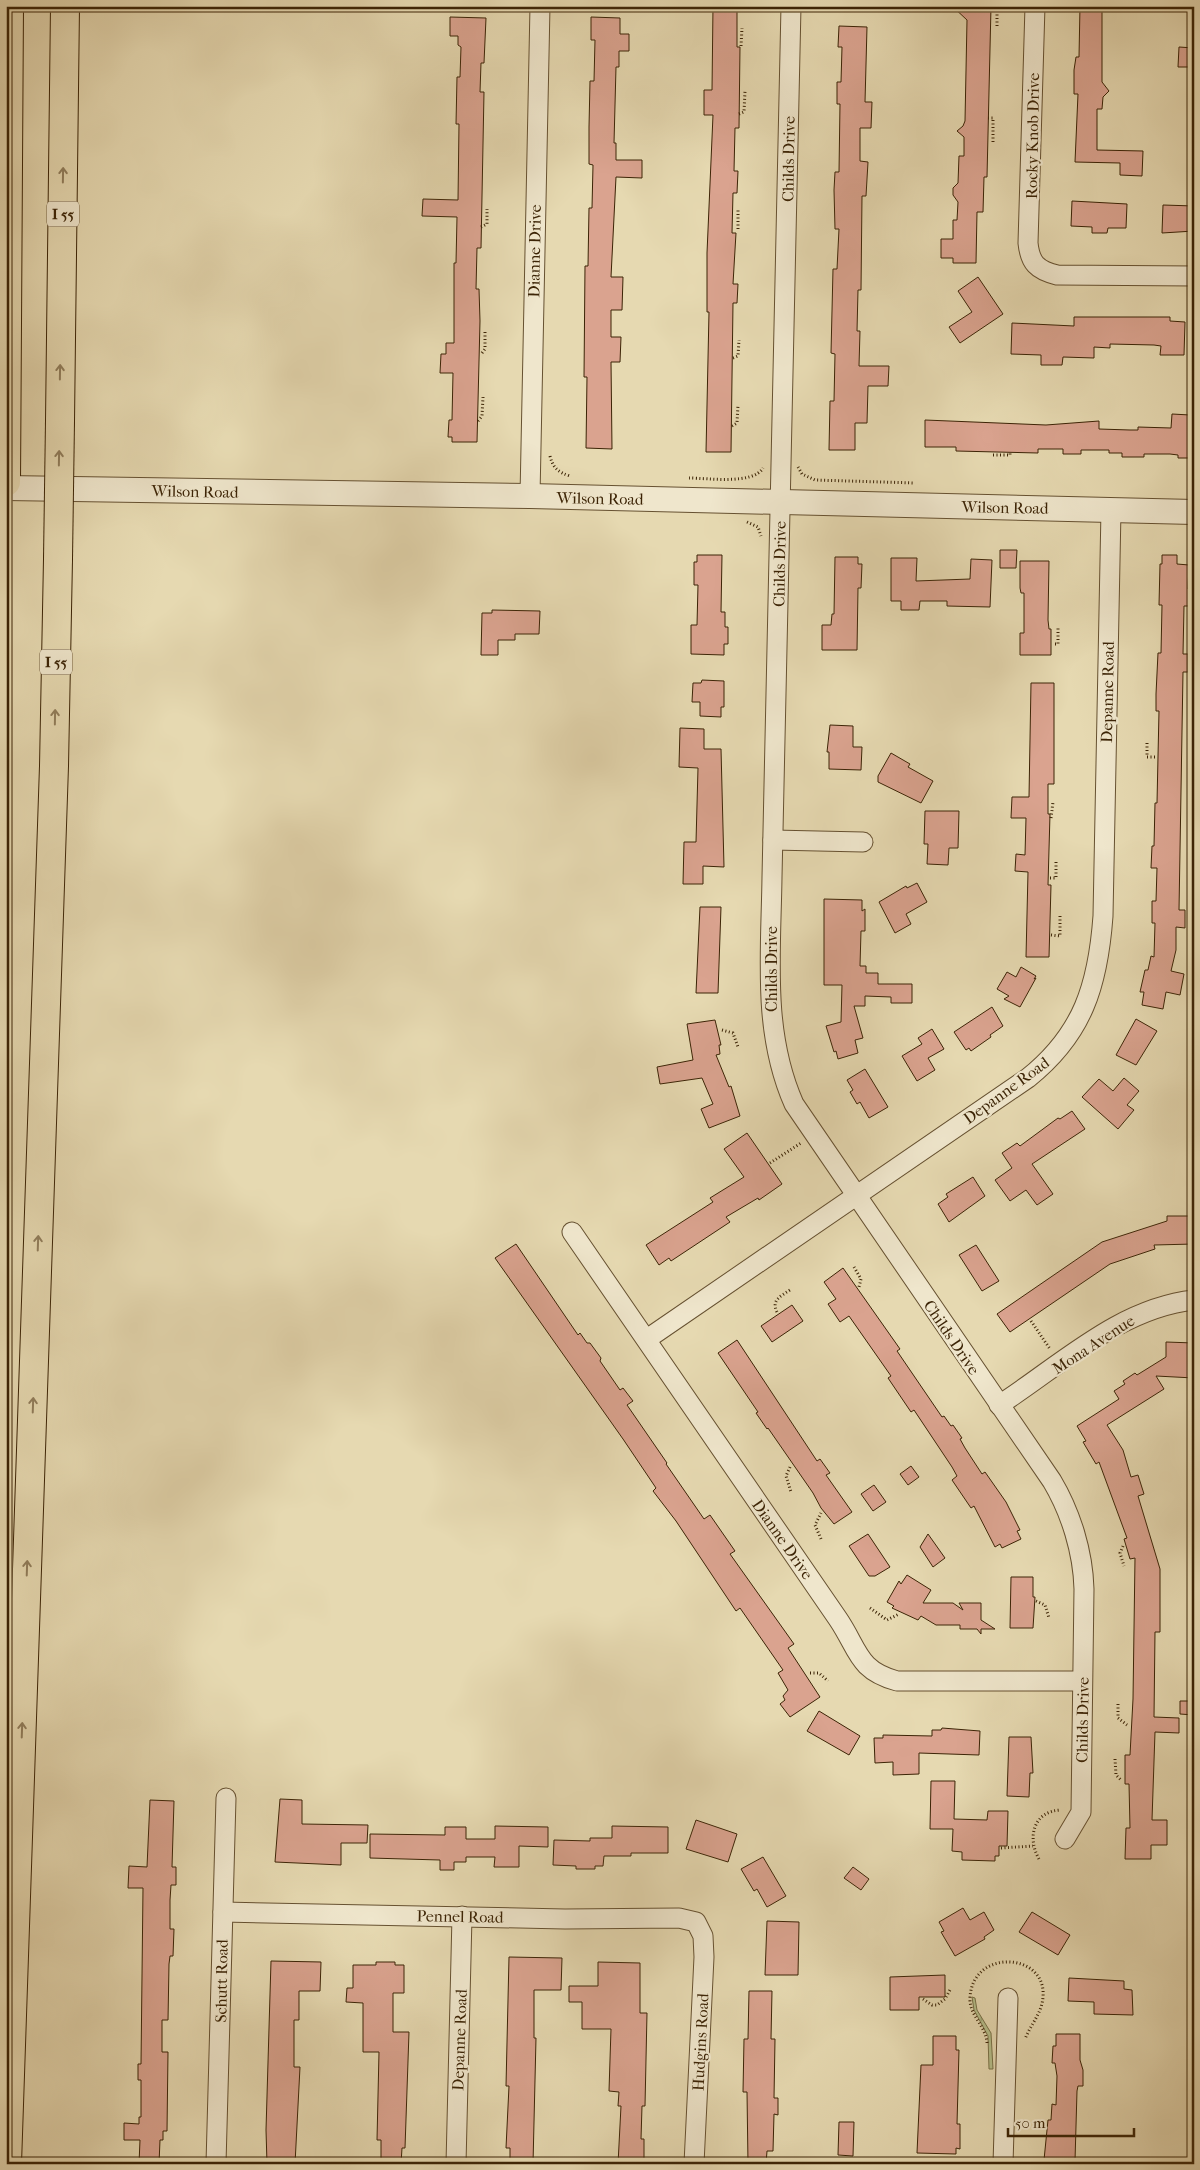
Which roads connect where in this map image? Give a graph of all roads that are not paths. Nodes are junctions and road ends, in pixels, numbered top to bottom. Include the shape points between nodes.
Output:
1 (9, 6) edge
2 (66, 6) edge
3 (540, 6) edge
4 (791, 6) edge
5 (1035, 6) edge
6 (1194, 276) edge
7 (7, 417) edge
8 (6, 482) edge
9 (6, 488) edge
10 (530, 496) junction
11 (780, 502) junction
12 (1111, 510) junction
13 (1194, 512) edge
14 (773, 840) junction
15 (863, 842) dead end
16 (855, 1196) junction
17 (572, 1232) dead end
18 (1194, 1300) edge
19 (647, 1339) junction
20 (999, 1405) junction
21 (1082, 1681) junction
22 (226, 1798) dead end
23 (1066, 1838) dead end
24 (223, 1912) junction
25 (462, 1916) junction
26 (696, 1922) joint
27 (1008, 1998) dead end
28 (7, 2164) edge
29 (216, 2164) edge
30 (456, 2164) edge
31 (694, 2164) edge
32 (1003, 2164) edge

1 - 7 highway
28 -> 2 highway, I 55, bridge via 53,786
3 - 10 street, Dianne Drive
4 - 11 street, Childs Drive
5 - 6 street, Rocky Knob Drive via 1028,243 1034,266 1057,275
7 - 8 highway
9 - 10 street, Wilson Road
10 - 11 street, Wilson Road
11 - 12 street, Wilson Road
11 - 14 street, Childs Drive
12 - 13 street, Wilson Road
12 - 16 street, Depanne Road via 1104,904 1094,983 1071,1033 1048,1061
14 - 15 street
14 - 16 street, Childs Drive via 770,995 774,1039 788,1090
16 - 19 street, Depanne Road
16 - 20 street, Childs Drive
17 - 19 street, Dianne Drive
18 - 20 street, Mona Avenue via 1129,1318
19 - 21 street, Dianne Drive via 868,1668 897,1681
20 - 21 street, Childs Drive via 1061,1496 1073,1528 1084,1577
21 - 23 street, Childs Drive via 1081,1812
22 - 24 street, Schutt Road
24 - 25 street, Pennel Road
24 - 29 street, Schutt Road
25 - 26 street, Pennel Road via 680,1918
25 - 30 street, Depanne Road
26 - 31 street, Hudgins Road via 703,1936 704,1957
27 - 32 street

